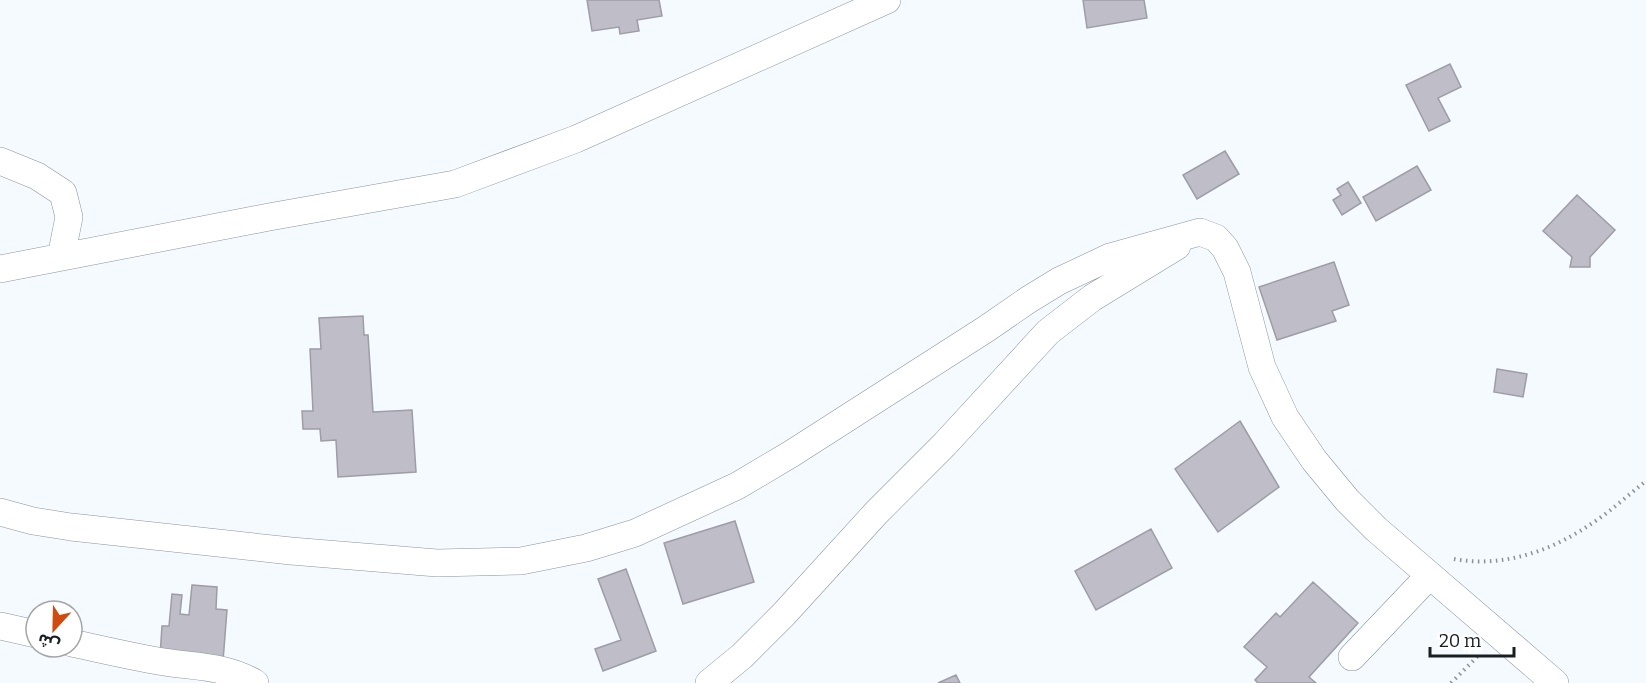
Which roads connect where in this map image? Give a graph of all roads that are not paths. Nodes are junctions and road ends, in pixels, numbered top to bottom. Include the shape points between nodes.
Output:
1 (887, 0) edge
2 (0, 161) edge
3 (1200, 232) junction
4 (61, 257) junction
5 (0, 270) edge
6 (0, 512) edge
7 (1438, 567) junction
8 (0, 626) edge
9 (24, 631) edge
10 (84, 646) edge
11 (1352, 657) dead end
12 (255, 683) edge
13 (709, 683) edge
14 (1555, 683) edge

1 - 4 street via 576,139 455,184
2 - 4 street via 37,176 63,193 69,217
3 - 6 street via 1110,257 1059,281 737,486 635,533 586,548 521,561 437,563 71,528
3 - 7 street via 1216,238 1232,259 1262,367 1285,417 1308,452 1347,500
3 - 13 street via 1092,298 1048,332 784,614
4 - 5 street
7 - 11 street
7 - 14 street via 1499,634
8 - 9 street
10 - 12 street via 221,668

